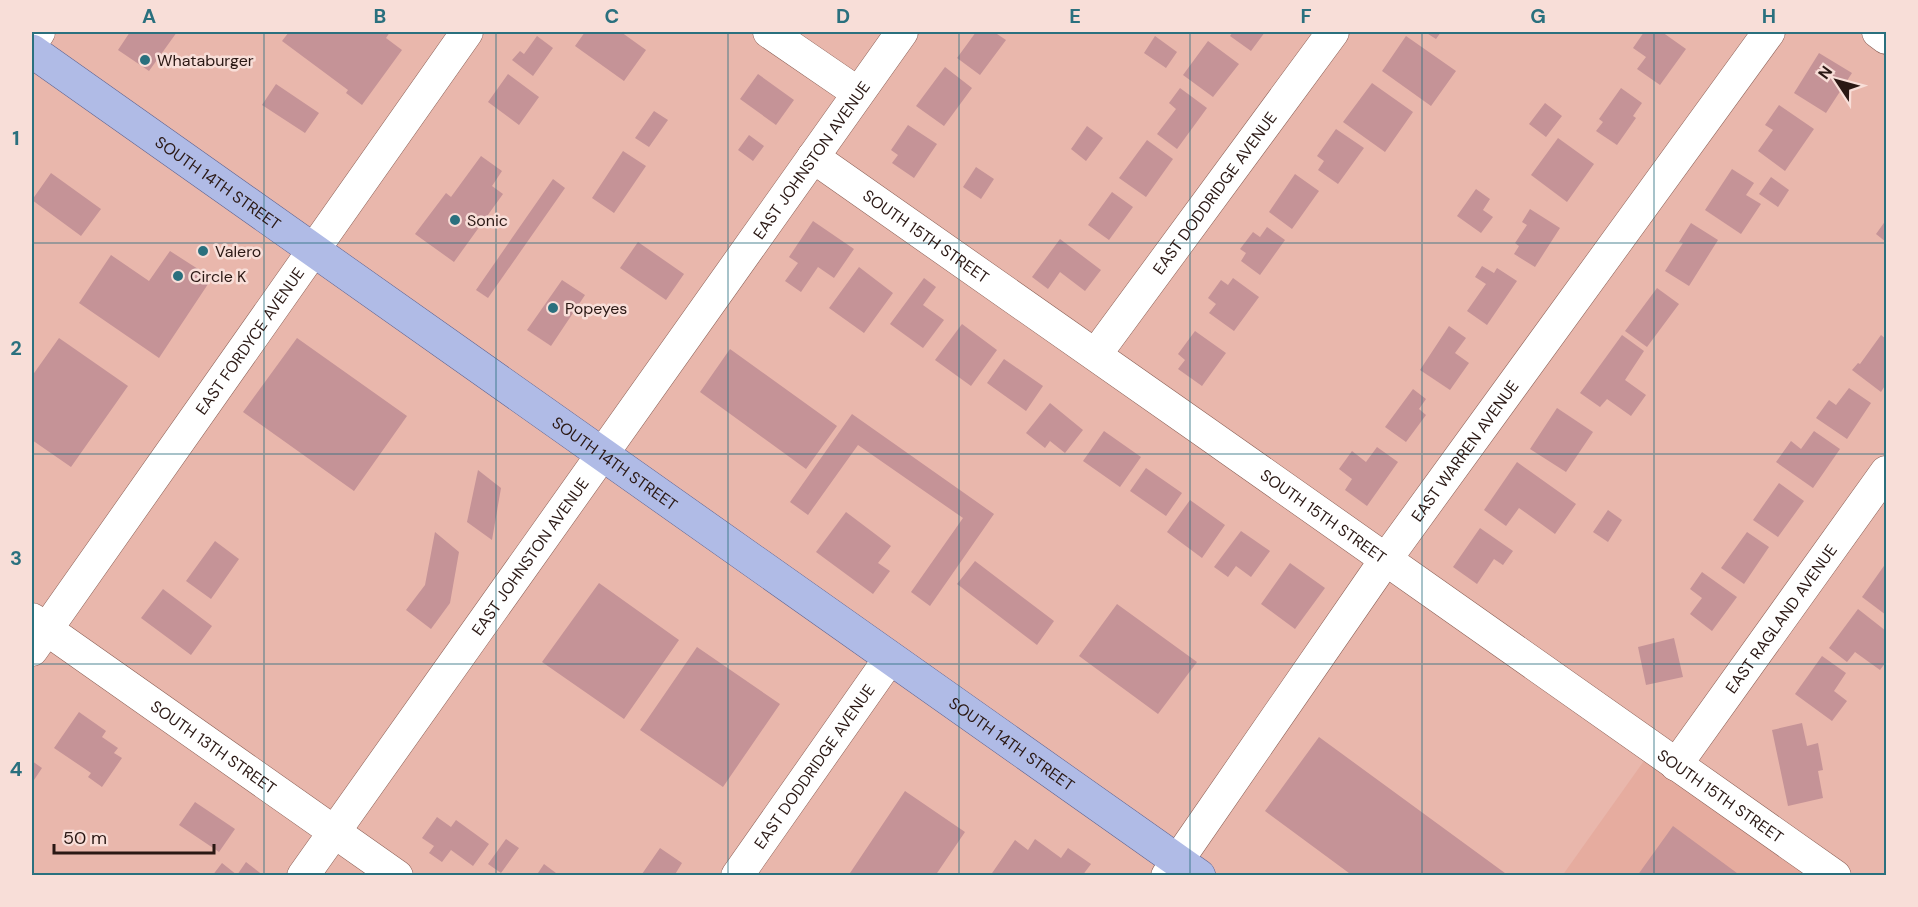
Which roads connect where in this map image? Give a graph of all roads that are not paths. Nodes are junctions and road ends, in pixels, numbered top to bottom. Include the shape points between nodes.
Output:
1 (39, 32) edge
2 (467, 32) edge
3 (770, 32) edge
4 (902, 32) edge
5 (1333, 32) edge
6 (1769, 32) edge
7 (1878, 32) edge
8 (1887, 38) edge
9 (32, 42) edge
10 (32, 51) edge
11 (858, 93) junction
12 (813, 157) junction
13 (314, 249) junction
14 (1096, 354) junction
15 (602, 455) junction
16 (1887, 472) edge
17 (1386, 560) junction
18 (36, 633) edge
19 (890, 658) junction
20 (1676, 765) junction
21 (335, 832) junction
22 (1181, 870) edge
23 (303, 876) edge
24 (397, 876) edge
25 (737, 876) edge
26 (1835, 876) edge

1 - 9 street
2 - 13 street, EAST FORDYCE AVENUE
3 - 11 street
4 - 11 street, EAST JOHNSTON AVENUE
5 - 14 street, EAST DODDRIDGE AVENUE
6 - 17 street, EAST WARREN AVENUE
7 - 8 street
10 - 13 main road, SOUTH 14TH STREET
11 - 12 street, EAST JOHNSTON AVENUE
12 - 14 street, SOUTH 15TH STREET
12 - 15 street, EAST JOHNSTON AVENUE
13 - 15 main road, SOUTH 14TH STREET
13 - 18 street, EAST FORDYCE AVENUE
14 - 17 street, SOUTH 15TH STREET
15 - 19 main road, SOUTH 14TH STREET
15 - 21 street, EAST JOHNSTON AVENUE
16 - 20 street, EAST RAGLAND AVENUE
17 - 20 street, SOUTH 15TH STREET
17 - 22 street, EAST WARREN AVENUE
18 - 21 street, SOUTH 13TH STREET
19 - 22 main road, SOUTH 14TH STREET
19 - 25 street, EAST DODDRIDGE AVENUE
20 - 26 street, SOUTH 15TH STREET
21 - 23 street, EAST JOHNSTON AVENUE
21 - 24 street, SOUTH 13TH STREET

